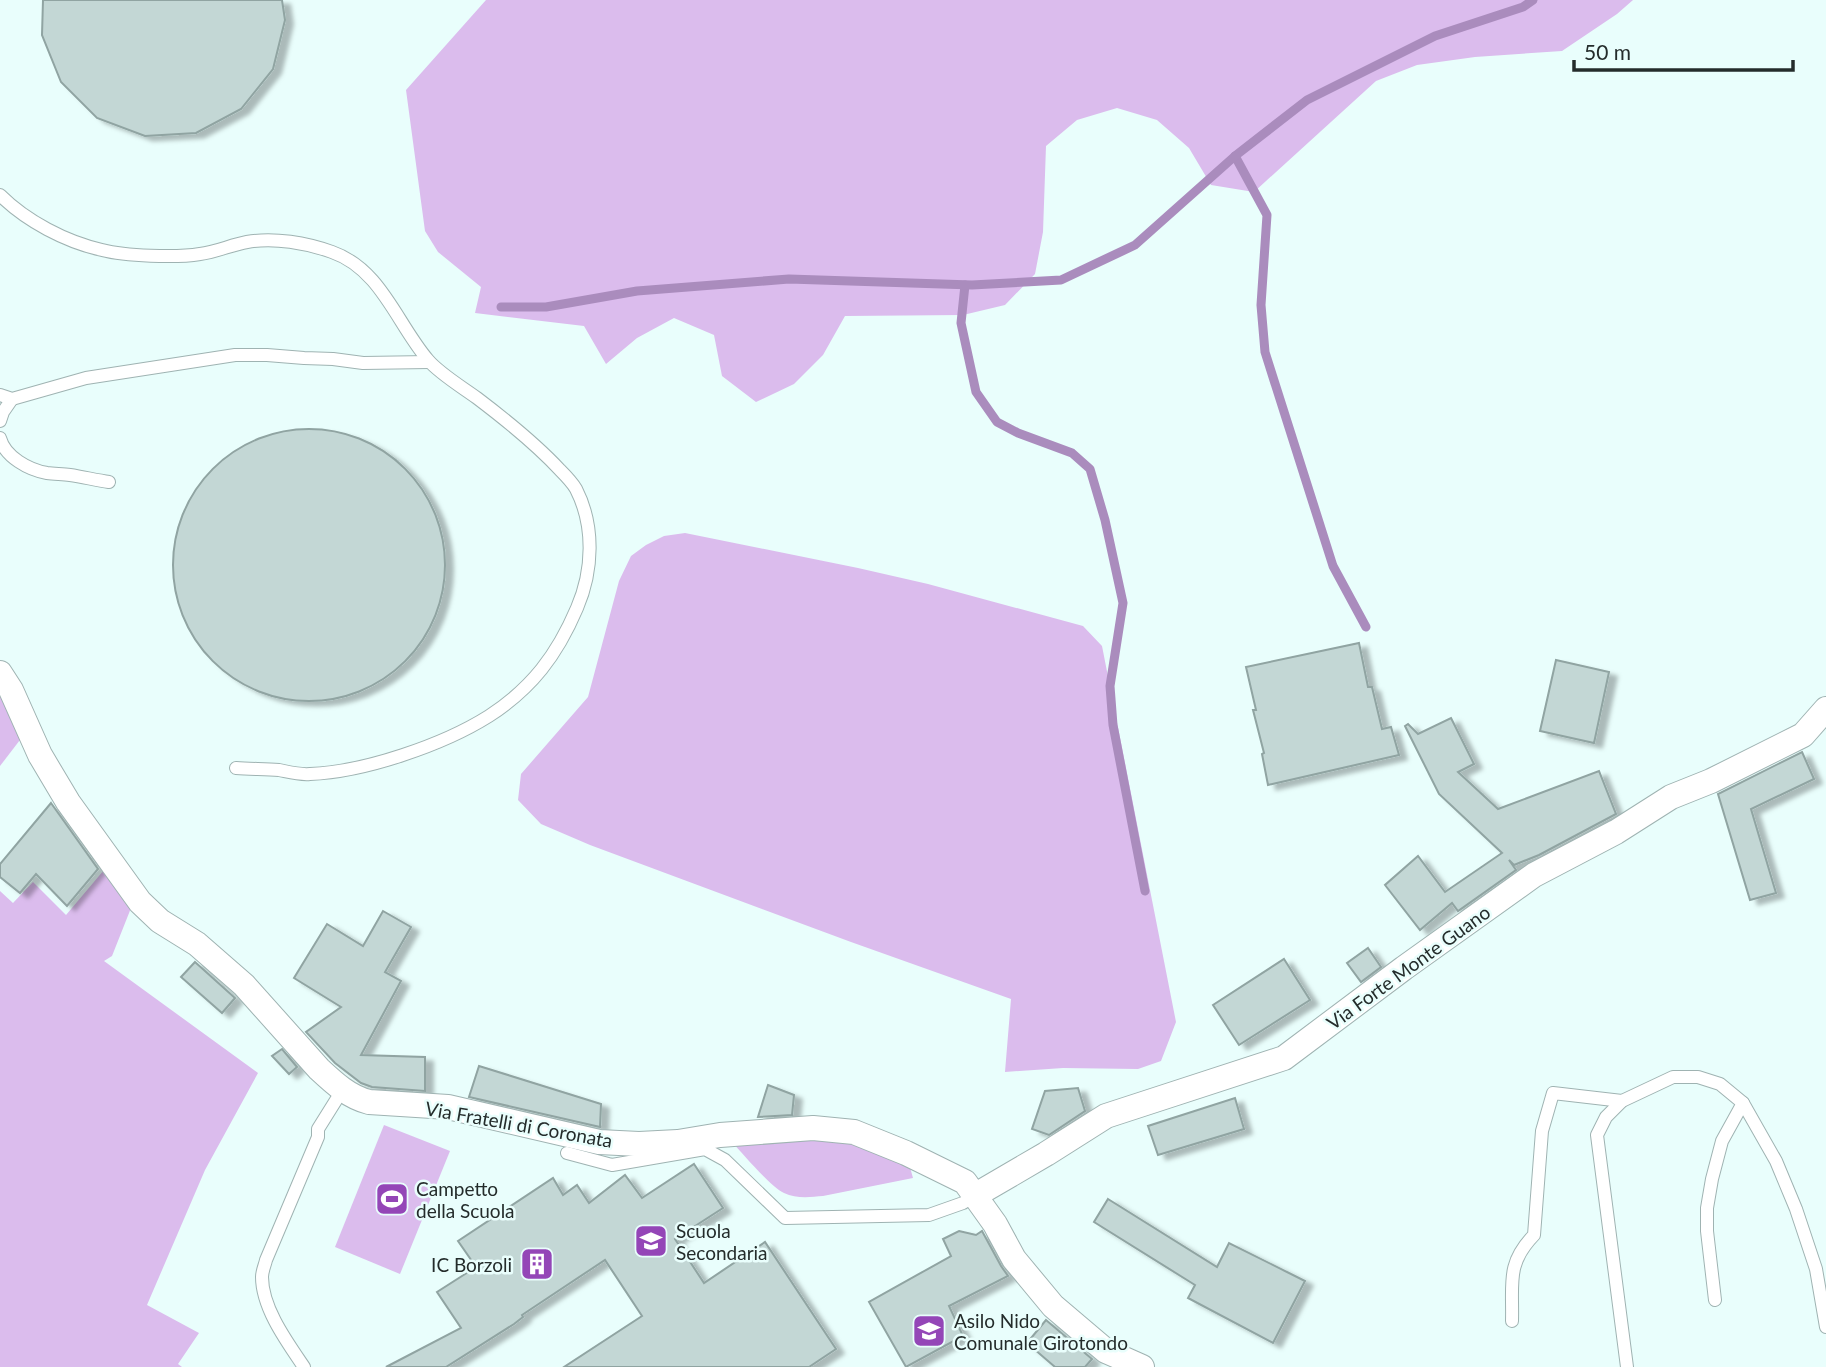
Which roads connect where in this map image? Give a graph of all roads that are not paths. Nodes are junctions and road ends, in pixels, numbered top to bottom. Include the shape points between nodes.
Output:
1 (0, 195) edge
2 (429, 362) junction
3 (6, 397) edge
4 (0, 421) edge
5 (0, 438) edge
6 (109, 482) dead end
7 (0, 673) edge
8 (1826, 709) edge
9 (236, 768) dead end
10 (343, 1089) junction
11 (1622, 1101) junction
12 (1743, 1103) junction
13 (567, 1153) dead end
14 (974, 1196) junction
15 (1715, 1300) dead end
16 (1513, 1321) dead end
17 (1826, 1327) edge
18 (304, 1367) edge
19 (1142, 1367) edge
20 (1627, 1367) edge

1 - 2 lane via 62,236 104,251 183,256 268,241 344,256 370,278
2 - 3 lane via 234,355 86,378
2 - 9 lane via 520,432 575,486 590,536 588,569 566,634 526,688 467,730 370,765 336,772 306,775
3 - 4 lane
5 - 6 lane via 2,446 31,468
7 - 10 street, Via Fratelli di Coronata via 68,803 140,902 244,985 319,1069
8 - 14 street, Via Forte Monte Guano via 1803,735 1671,797 1534,875 1283,1058 1106,1116
10 - 14 street, Via Fratelli di Coronata via 369,1102 448,1107 599,1142 678,1142 813,1128 854,1132 965,1182
10 - 18 lane via 318,1129 262,1276 267,1303
11 - 12 lane via 1673,1077 1698,1077 1720,1084
11 - 16 lane via 1553,1093 1542,1130 1534,1235 1513,1266
11 - 20 lane via 1597,1135
12 - 15 lane via 1722,1141 1707,1208
12 - 17 lane via 1776,1161 1796,1209 1816,1269
13 - 14 lane, Via Fratelli di Coronata via 612,1165 705,1149 726,1160 785,1218 929,1215
14 - 19 street, Via Fratelli di Coronata via 1014,1259 1053,1306 1106,1351

